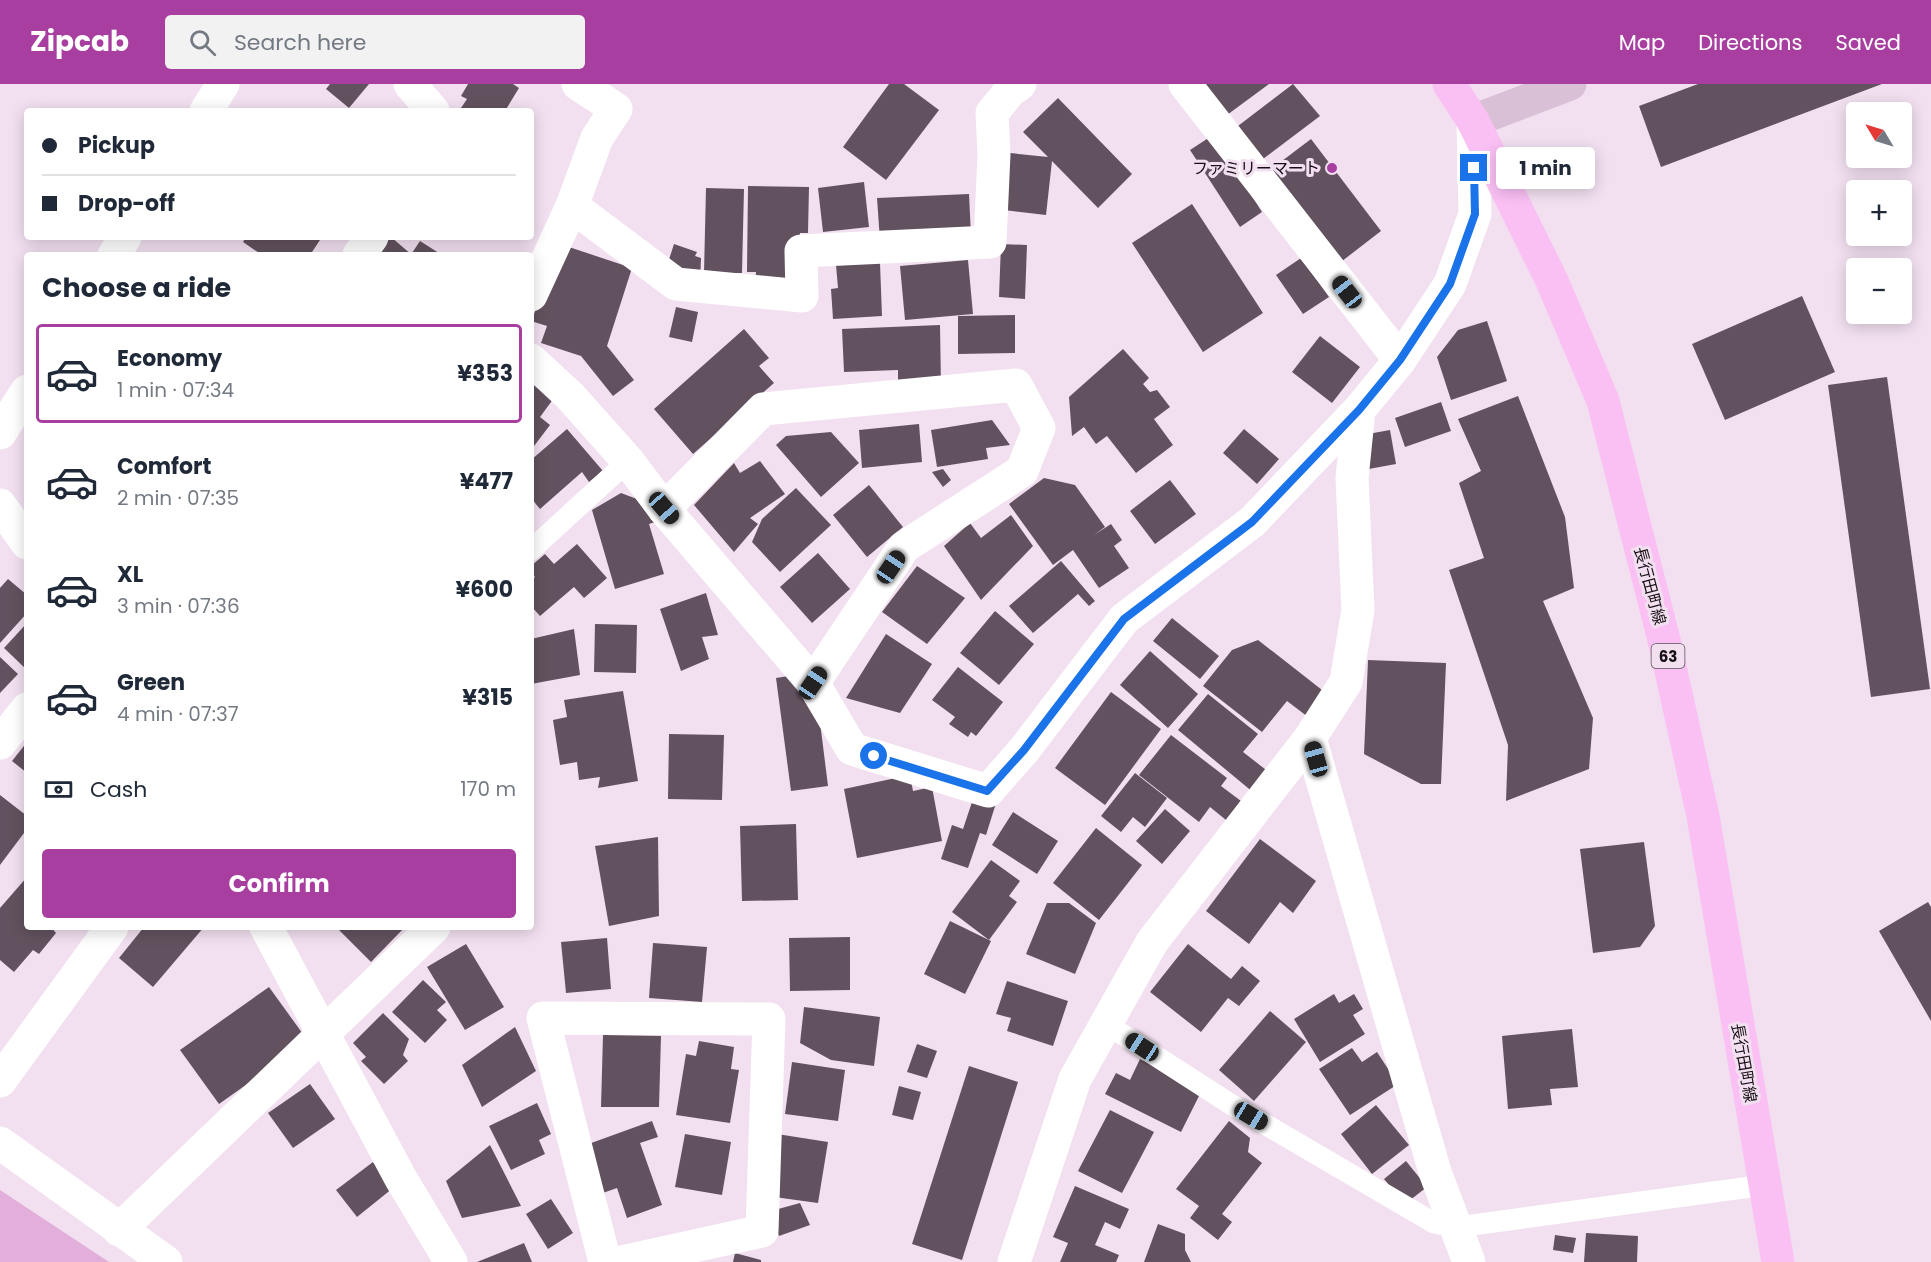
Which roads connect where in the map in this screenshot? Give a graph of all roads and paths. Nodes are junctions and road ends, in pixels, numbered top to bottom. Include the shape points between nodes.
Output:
1 (223, 84) edge
2 (410, 84) edge
3 (578, 84) edge
4 (1020, 84) edge
5 (1185, 84) edge
6 (1449, 84) edge
7 (1570, 84) edge
8 (208, 108) edge
9 (431, 108) edge
10 (1473, 122) junction
11 (572, 206) junction
12 (534, 288) edge
13 (1400, 360) junction
14 (534, 363) edge
15 (24, 396) edge
16 (1359, 410) junction
17 (0, 433) edge
18 (627, 461) junction
19 (0, 505) edge
20 (664, 508) junction
21 (24, 539) edge
22 (534, 547) edge
23 (813, 683) junction
24 (24, 713) edge
25 (1310, 738) junction
26 (0, 744) edge
27 (110, 930) edge
28 (268, 930) edge
29 (431, 930) edge
30 (1106, 1024) junction
31 (324, 1032) junction
32 (0, 1081) edge
33 (0, 1143) edge
34 (1765, 1185) junction
35 (1458, 1227) junction
36 (119, 1230) junction
37 (166, 1262) edge
38 (451, 1262) edge
39 (605, 1262) edge
40 (621, 1262) edge
41 (1014, 1262) edge
42 (1469, 1262) edge
43 (1778, 1262) edge

1 - 8 street
2 - 9 street
3 - 11 street via 616,109 597,138
4 - 11 street via 992,113 990,242 801,251 802,296 676,284
5 - 13 street
6 - 10 main road, 長行田町線 / 63
7 - 10 street
10 - 13 street via 1475,214 1450,284
10 - 34 main road, 長行田町線 / 63 via 1552,281 1603,401 1665,644 1703,816
11 - 12 street
13 - 16 street
14 - 18 street via 570,396
15 - 17 street
16 - 23 street via 1252,522 1124,619 1024,750 987,791 852,749
16 - 25 street via 1352,478 1358,610 1346,682
18 - 20 street
18 - 22 lane
19 - 21 street
20 - 23 street
20 - 23 street via 763,409 1016,385 1039,428 1022,471 904,547
24 - 26 street
25 - 30 street via 1152,942
25 - 35 street via 1435,1173
27 - 32 street
28 - 31 street
29 - 31 street
30 - 35 lane via 1232,1105 1402,1206 1434,1223
30 - 41 street via 1075,1079
31 - 36 street
31 - 38 street via 401,1179
33 - 36 street
34 - 35 lane
34 - 43 main road, 長行田町線 / 63
35 - 42 street
36 - 37 street
39 - 40 street via 543,1018 769,1019 762,1231

